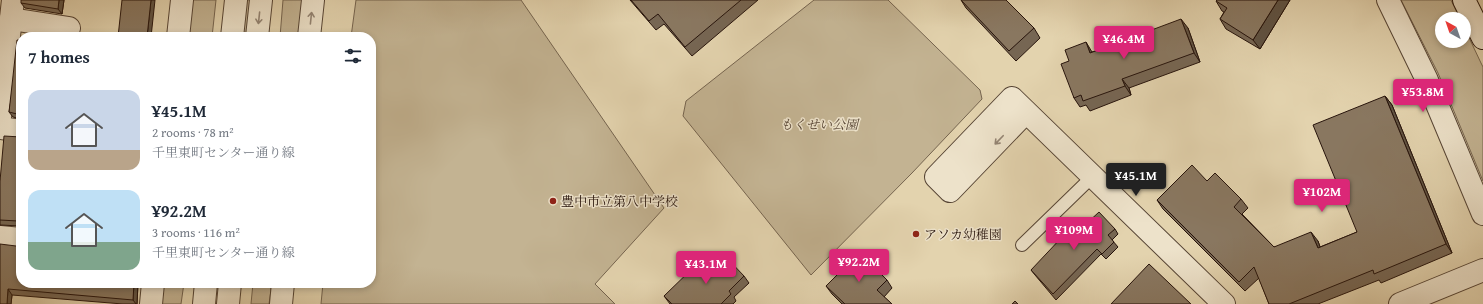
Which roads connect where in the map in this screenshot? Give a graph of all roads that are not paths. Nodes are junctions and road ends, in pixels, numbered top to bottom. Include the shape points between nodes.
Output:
1 (182, 0) edge
2 (236, 0) edge
3 (261, 0) edge
4 (313, 0) edge
5 (1388, 0) edge
6 (1464, 0) edge
7 (12, 10) edge
8 (69, 28) dead end
9 (179, 32) edge
10 (233, 32) edge
11 (258, 32) edge
12 (310, 32) edge
13 (1483, 38) edge
14 (0, 117) edge
15 (0, 128) edge
16 (16, 130) edge
17 (976, 150) dead end
18 (1092, 177) junction
19 (1483, 214) edge
20 (0, 237) edge
21 (16, 239) edge
22 (1022, 245) dead end
23 (1483, 270) edge
24 (153, 288) edge
25 (206, 288) edge
26 (230, 288) edge
27 (283, 288) edge
28 (151, 304) edge
29 (204, 304) edge
30 (228, 304) edge
31 (281, 304) edge
32 (1224, 304) edge
33 (1400, 304) edge

1 - 9 street
2 - 10 street
3 -> 11 street
12 -> 4 street
5 - 19 street via 1426,78
6 - 13 street
7 - 8 street
7 - 14 street
15 - 16 street
17 - 18 street via 1026,112
18 - 22 lane
18 - 32 street
20 - 21 street
23 - 33 street
24 - 28 street
25 - 29 street
26 - 30 street
27 - 31 street

